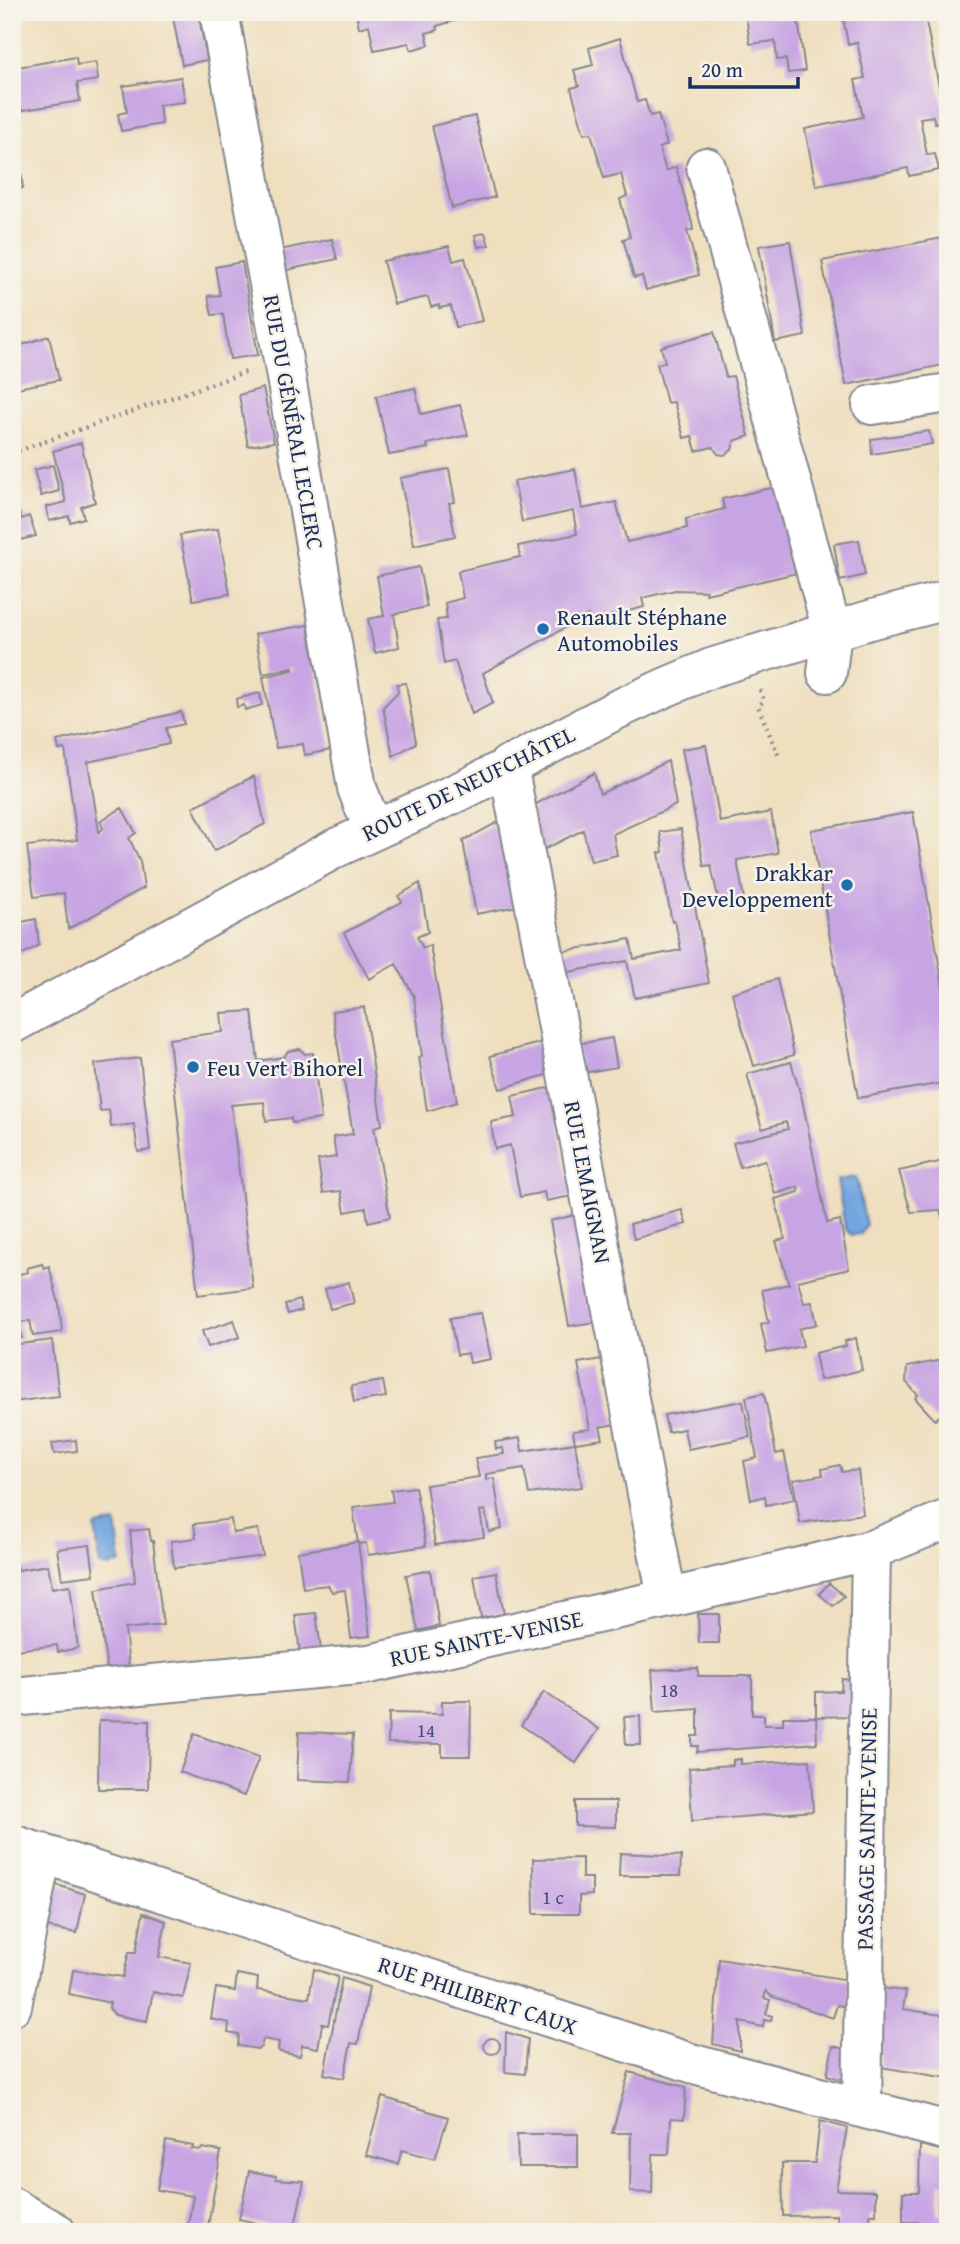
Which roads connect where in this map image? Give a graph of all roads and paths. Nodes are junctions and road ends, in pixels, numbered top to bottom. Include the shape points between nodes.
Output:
1 (219, 12) edge
2 (706, 167) dead end
3 (283, 360) junction
4 (948, 393) edge
5 (872, 405) dead end
6 (12, 453) edge
7 (948, 600) edge
8 (832, 631) junction
9 (750, 656) junction
10 (827, 673) dead end
11 (779, 757) dead end
12 (509, 765) junction
13 (376, 829) junction
14 (12, 1024) edge
15 (948, 1519) edge
16 (870, 1550) junction
17 (667, 1598) junction
18 (12, 1697) edge
19 (27, 1849) edge
20 (12, 2006) edge
21 (862, 2108) junction
22 (948, 2131) edge
23 (12, 2207) edge
24 (56, 2232) edge

1 - 3 street, RUE DU GÉNÉRAL LECLERC
2 - 8 street
3 - 6 path
3 - 13 street, RUE DU GÉNÉRAL LECLERC via 358,788
4 - 5 street
7 - 8 street, ROUTE DE NEUFCHÂTEL
8 - 9 street, ROUTE DE NEUFCHÂTEL
8 - 10 street
9 - 11 path via 764,701 758,706
9 - 12 street, ROUTE DE NEUFCHÂTEL via 652,694
12 - 13 street, ROUTE DE NEUFCHÂTEL
12 - 17 street, RUE LEMAIGNAN
13 - 14 street, ROUTE DE NEUFCHÂTEL
15 - 16 street, RUE SAINTE-VENISE
16 - 17 street, RUE SAINTE-VENISE
16 - 21 street, PASSAGE SAINTE-VENISE
17 - 18 street, RUE SAINTE-VENISE via 369,1664
19 - 20 street
19 - 21 street, RUE PHILIBERT CAUX via 694,2064
21 - 22 street, RUE PHILIBERT CAUX
23 - 24 street

